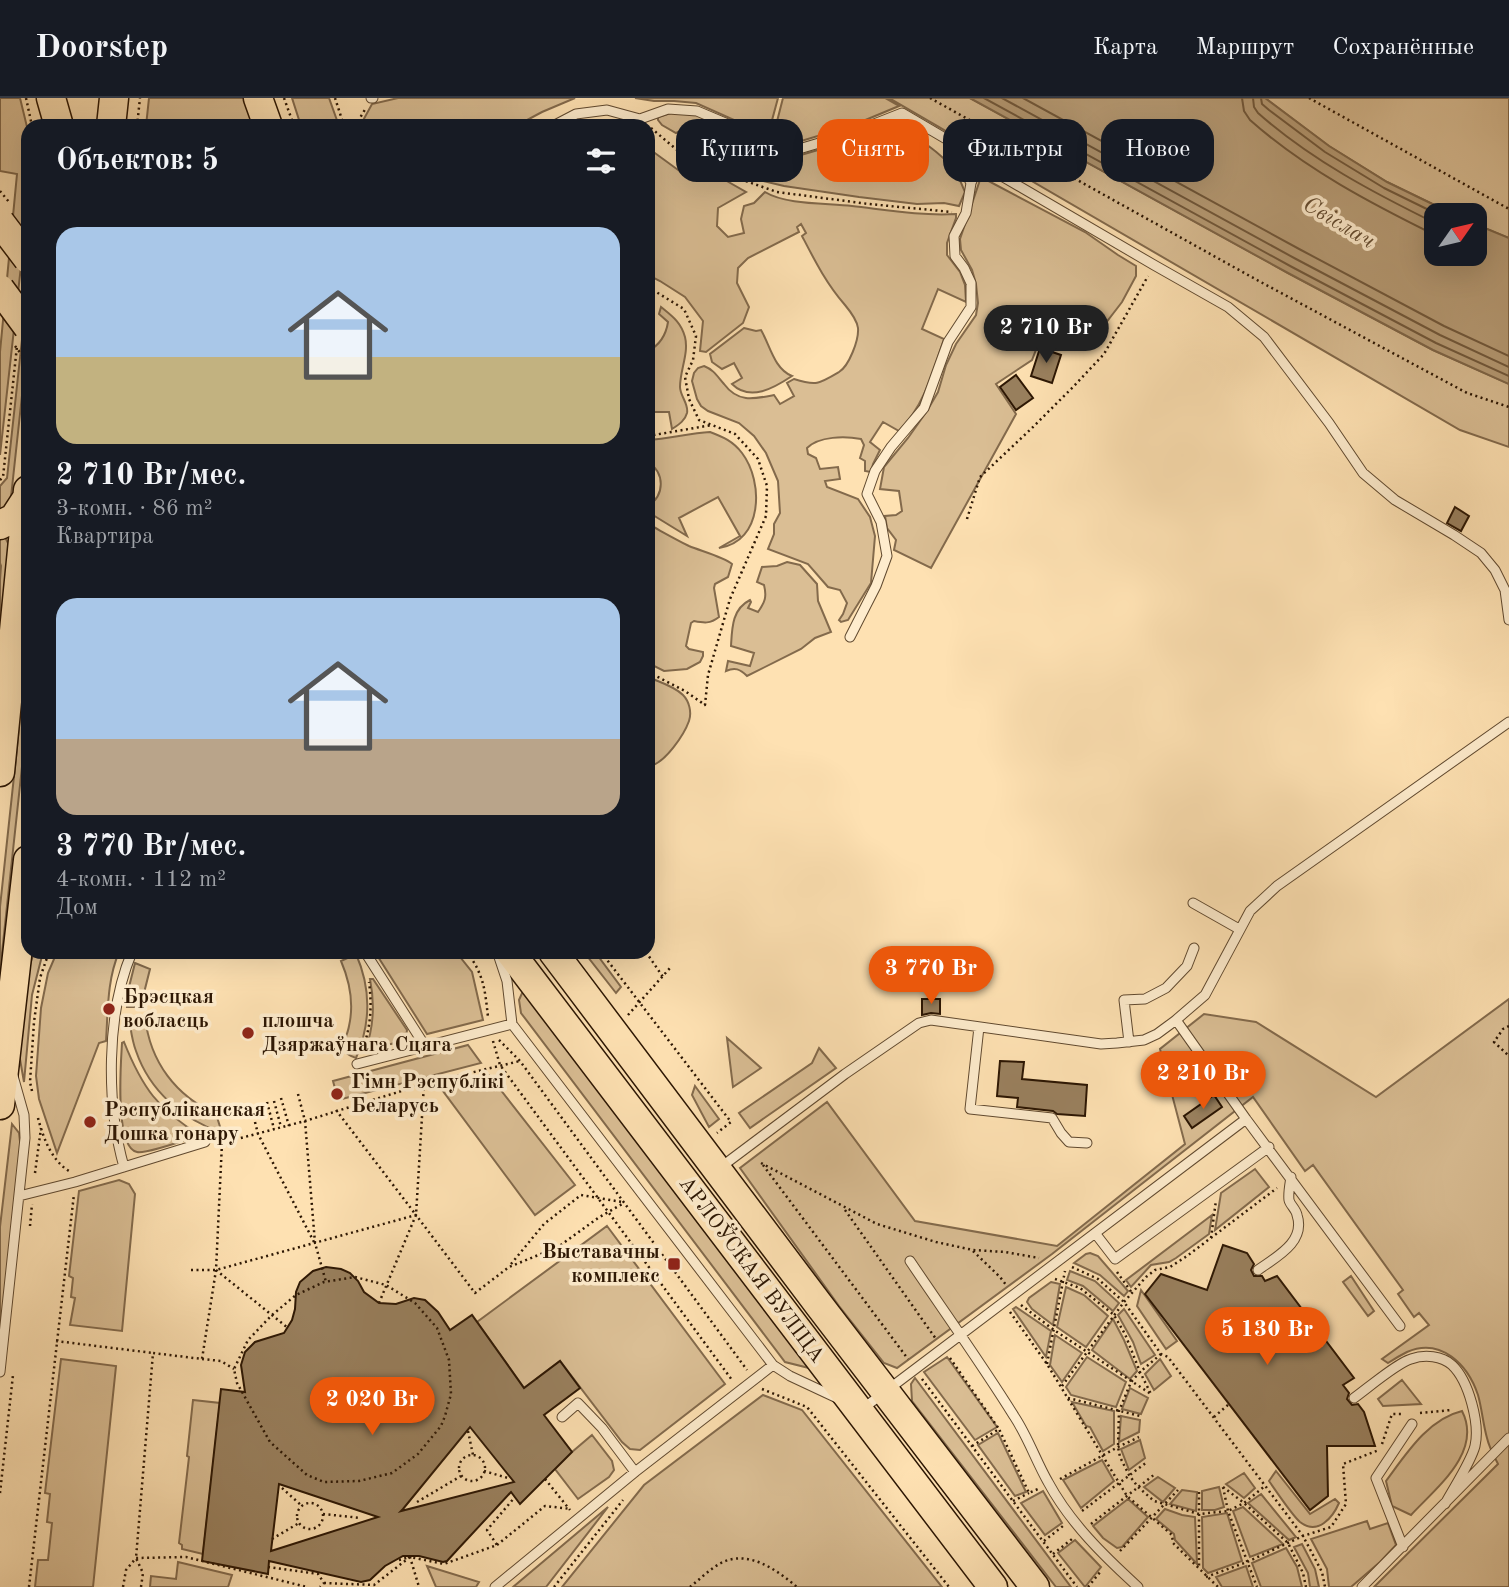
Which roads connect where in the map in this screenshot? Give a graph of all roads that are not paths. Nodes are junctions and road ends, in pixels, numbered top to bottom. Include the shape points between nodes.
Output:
1 (51, 98) edge
2 (70, 98) edge
3 (114, 98) edge
4 (258, 98) edge
5 (57, 119) edge
6 (68, 119) edge
7 (112, 119) edge
8 (266, 119) edge
9 (566, 119) edge
10 (640, 119) edge
11 (640, 119) edge
12 (971, 183) junction
13 (0, 222) edge
14 (21, 250) edge
15 (0, 289) edge
16 (21, 331) edge
17 (21, 507) edge
18 (0, 525) edge
19 (21, 559) edge
20 (1509, 620) edge
21 (850, 637) dead end
22 (1509, 722) edge
23 (0, 772) edge
24 (1193, 903) dead end
25 (21, 924) edge
26 (1239, 929) junction
27 (1194, 948) dead end
28 (22, 959) edge
29 (130, 959) edge
30 (369, 959) edge
31 (499, 959) edge
32 (515, 959) edge
33 (558, 959) edge
34 (15, 978) junction
35 (1176, 1020) junction
36 (512, 1024) junction
37 (979, 1027) junction
38 (1129, 1042) junction
39 (425, 1046) junction
40 (6, 1053) junction
41 (357, 1065) road end
42 (0, 1105) edge
43 (1247, 1119) junction
44 (205, 1142) dead end
45 (1087, 1143) dead end
46 (1269, 1147) junction
47 (124, 1167) junction
48 (717, 1170) junction
49 (1291, 1177) junction
50 (690, 1190) junction
51 (19, 1196) junction
52 (1095, 1233) junction
53 (910, 1261) dead end
54 (1258, 1270) dead end
55 (1400, 1326) dead end
56 (960, 1335) junction
57 (773, 1365) junction
58 (0, 1372) edge
59 (886, 1392) junction
60 (1354, 1398) dead end
61 (858, 1412) junction
62 (562, 1417) dead end
63 (1413, 1419) road end
64 (1509, 1438) edge
65 (635, 1472) junction
66 (1445, 1504) junction
67 (1403, 1548) junction
68 (495, 1587) edge
69 (993, 1587) edge
70 (1035, 1587) edge
71 (1138, 1587) edge
72 (1362, 1587) edge

1 - 5 main road
2 - 6 main road
3 - 7 main road
4 - 8 main road
9 - 10 lane via 607,110
11 - 12 lane via 668,109 697,111 769,144 799,149 902,113 948,140
12 - 20 lane via 976,172 988,168 1228,307 1264,337 1363,473 1395,500 1481,553 1505,590
12 - 21 lane via 966,213 954,236 955,256 971,284 971,307 948,342 924,408 891,447 867,494 881,522 887,556
13 - 14 main road, bridge
15 - 16 main road, bridge
17 - 18 main road via 14,518
19 - 23 main road
22 - 26 lane via 1277,886 1250,911
24 - 26 lane
25 - 34 main road
26 - 35 lane via 1205,995
27 - 38 lane via 1186,966 1166,988 1144,999 1124,1000
28 - 34 main road
29 - 47 lane via 117,1000 112,1066 112,1100
30 - 39 lane
31 - 36 lane
32 - 50 main road, АРЛОЎСКАЯ ВУЛІЦА
33 - 48 main road, АРЛОЎСКАЯ ВУЛІЦА
34 - 40 main road
35 - 38 lane via 1157,1034
35 - 43 lane
36 - 39 lane
36 - 57 lane
37 - 38 lane via 1101,1044
37 - 45 lane via 970,1109 1052,1118 1069,1142
37 - 48 lane via 931,1020 919,1023
39 - 41 lane
40 - 42 main road
40 - 51 lane via 24,1115
43 - 46 lane
43 - 52 lane
44 - 47 lane
46 - 49 lane
46 - 52 lane via 1115,1259
47 - 51 lane
48 - 50 main road
48 - 59 main road, АРЛОЎСКАЯ ВУЛІЦА
49 - 54 lane via 1289,1199 1297,1215 1297,1235 1285,1251
49 - 55 lane
50 - 61 main road, АРЛОЎСКАЯ ВУЛІЦА
51 - 58 lane
52 - 56 lane via 1015,1298
53 - 56 lane
56 - 59 lane
56 - 71 lane via 1017,1420 1049,1485 1072,1519
57 - 61 lane
57 - 65 lane
59 - 61 lane
59 - 70 main road, АРЛОЎСКАЯ ВУЛІЦА
60 - 66 lane via 1406,1360 1437,1357 1459,1373 1472,1403 1476,1437
61 - 69 main road, АРЛОЎСКАЯ ВУЛІЦА
62 - 65 lane via 578,1403
63 - 67 lane via 1376,1478
64 - 66 lane
65 - 68 lane
66 - 67 lane
67 - 72 lane

